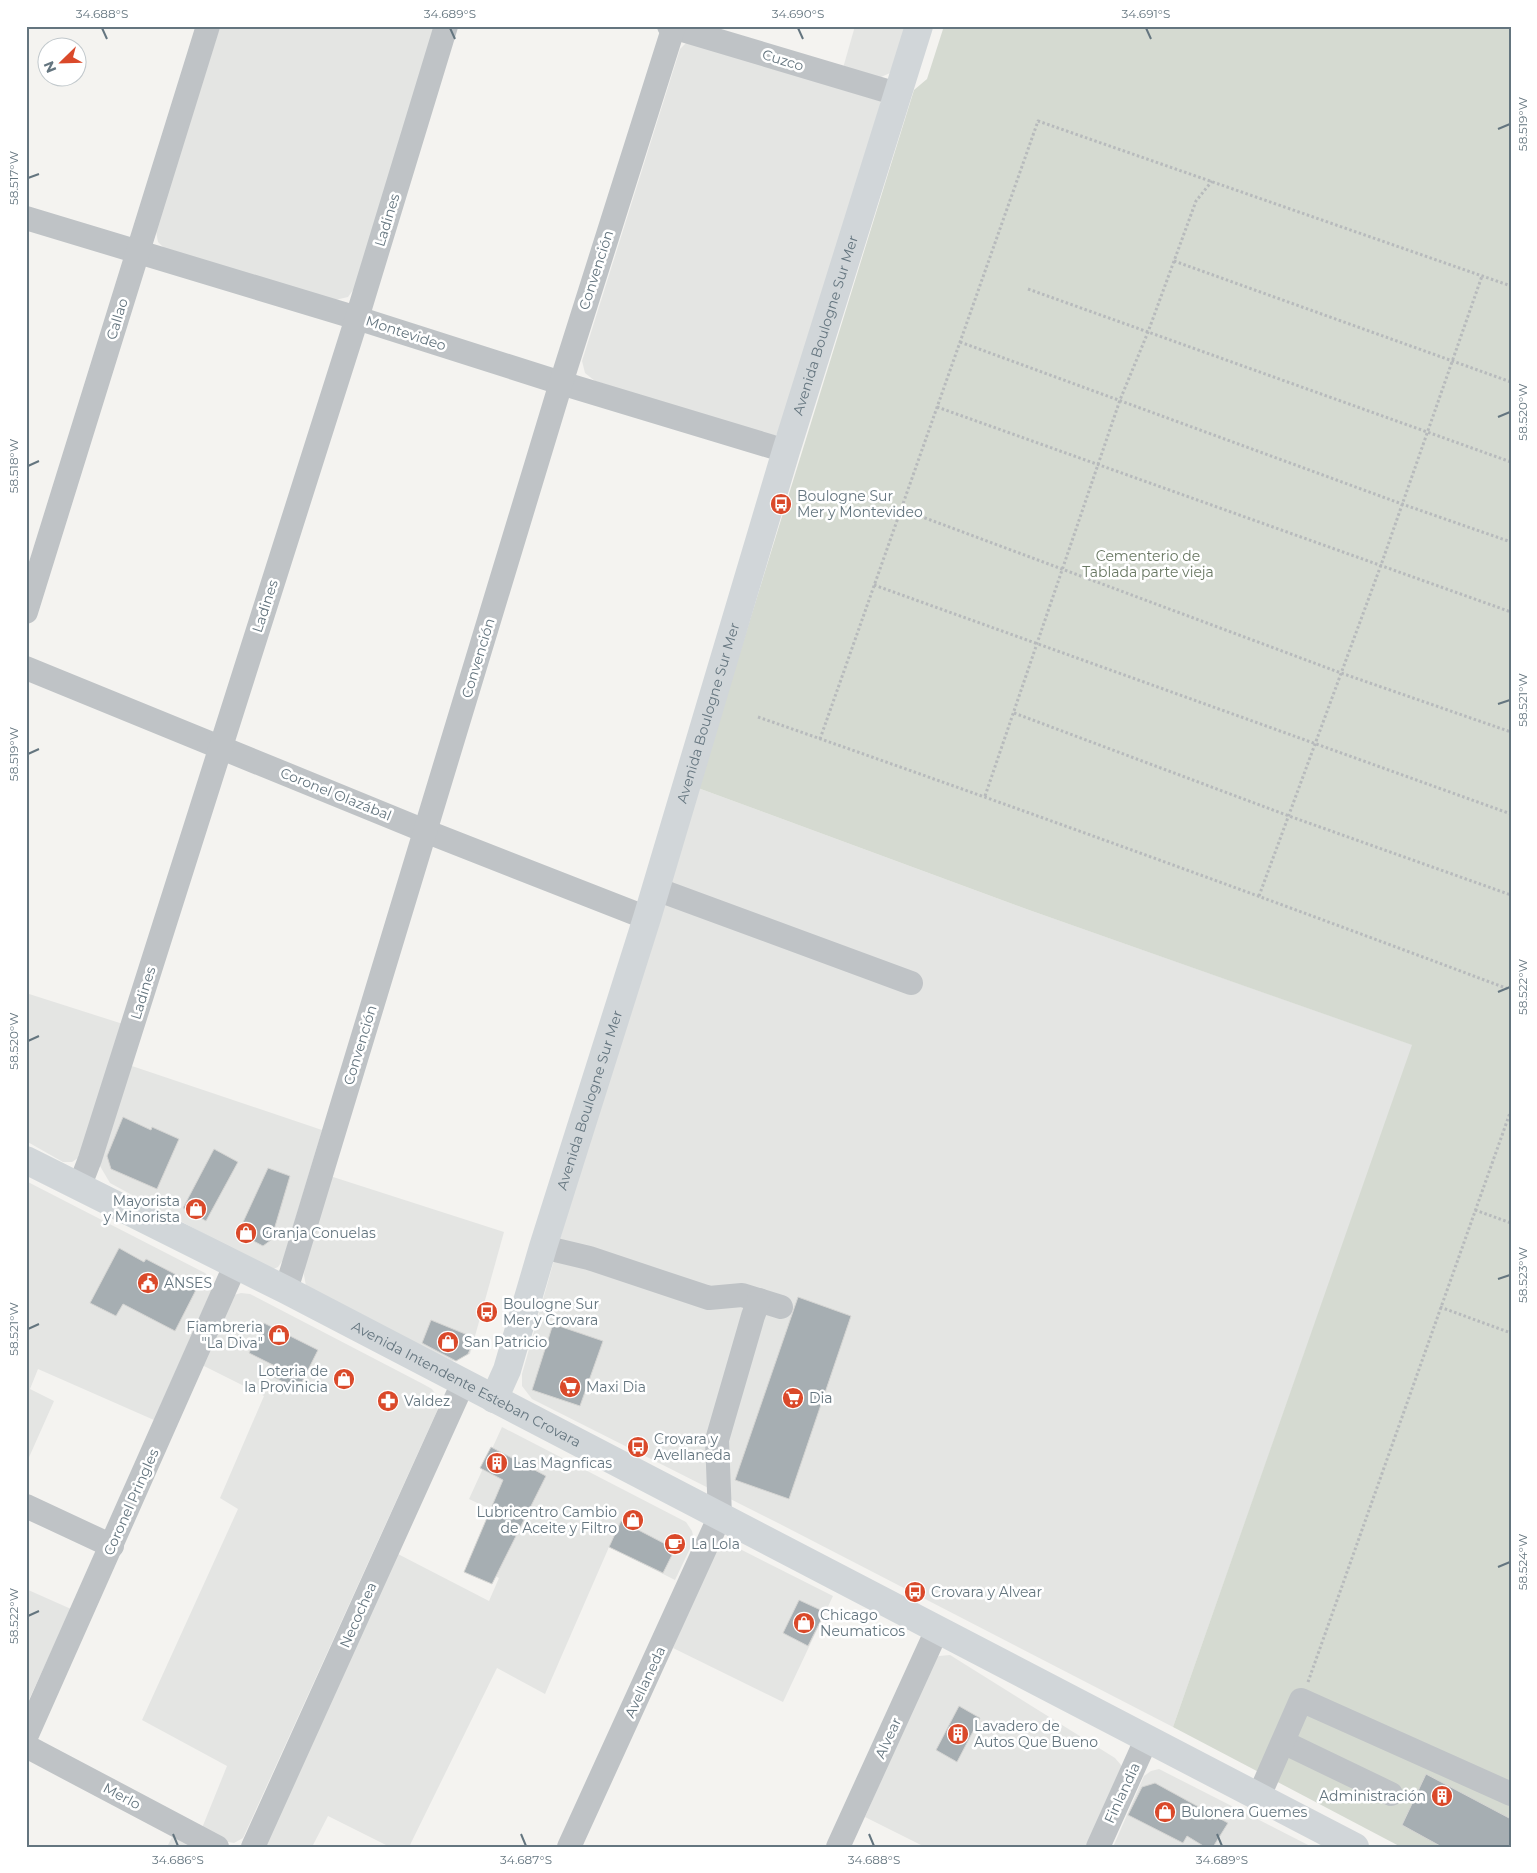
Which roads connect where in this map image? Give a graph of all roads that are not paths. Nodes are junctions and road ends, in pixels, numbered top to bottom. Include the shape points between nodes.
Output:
1 (208, 26) edge
2 (446, 26) edge
3 (919, 26) edge
4 (672, 27) edge
5 (897, 94) junction
6 (26, 218) edge
7 (138, 252) junction
8 (357, 318) junction
9 (561, 383) junction
10 (786, 450) junction
11 (26, 612) edge
12 (26, 668) edge
13 (220, 746) junction
14 (425, 831) junction
15 (656, 890) junction
16 (647, 918) junction
17 (911, 983) dead end
18 (26, 1160) edge
19 (80, 1186) junction
20 (543, 1247) junction
21 (236, 1266) junction
22 (286, 1290) junction
23 (463, 1383) junction
24 (494, 1399) junction
25 (26, 1506) edge
26 (720, 1516) junction
27 (112, 1546) junction
28 (937, 1630) junction
29 (26, 1737) edge
30 (1147, 1738) junction
31 (1283, 1742) junction
32 (26, 1746) edge
33 (1391, 1794) dead end
34 (1511, 1794) edge
35 (1259, 1796) junction
36 (1342, 1844) edge
37 (217, 1847) edge
38 (253, 1847) edge
39 (569, 1847) edge
40 (838, 1847) edge
41 (1098, 1847) edge

1 - 7 street, Callao
2 - 8 street, Ladines
3 - 5 main road, Avenida Boulogne Sur Mer
4 - 5 street, Cuzco
4 - 9 street, Convención
5 - 10 main road, Avenida Boulogne Sur Mer
6 - 7 street, Montevideo
7 - 8 street, Montevideo
7 - 11 street, Callao
8 - 9 street, Montevideo
8 - 13 street, Ladines
9 - 10 street, Montevideo
9 - 14 street, Convención
10 - 15 main road, Avenida Boulogne Sur Mer
12 - 13 street, Coronel Olazábal
13 - 14 street, Coronel Olazábal
13 - 19 street, Ladines
14 - 16 street, Coronel Olazábal
14 - 22 street, Convención
15 - 16 main road, Avenida Boulogne Sur Mer
15 - 17 street
16 - 20 main road, Avenida Boulogne Sur Mer
18 - 19 main road, Avenida Intendente Esteban Crovara
19 - 21 main road, Avenida Intendente Esteban Crovara
20 - 24 main road, Avenida Boulogne Sur Mer via 507,1370
20 - 26 street via 589,1258 709,1298 742,1295 770,1303 753,1316 717,1440
21 - 22 main road, Avenida Intendente Esteban Crovara
21 - 27 street, Coronel Pringles
22 - 23 main road, Avenida Intendente Esteban Crovara
23 - 24 main road, Avenida Intendente Esteban Crovara
23 - 38 street, Necochea
24 - 26 main road, Avenida Intendente Esteban Crovara
25 - 27 street
26 - 28 main road, Avenida Intendente Esteban Crovara
26 - 39 street, Avellaneda
27 - 29 street, Coronel Pringles
28 - 30 main road, Avenida Intendente Esteban Crovara
28 - 40 street, Alvear
30 - 35 main road, Avenida Intendente Esteban Crovara
30 - 41 street, Finlandia
31 - 33 street
31 - 34 street via 1301,1700
31 - 35 street
32 - 37 street, Merlo
35 - 36 main road, Avenida Intendente Esteban Crovara

